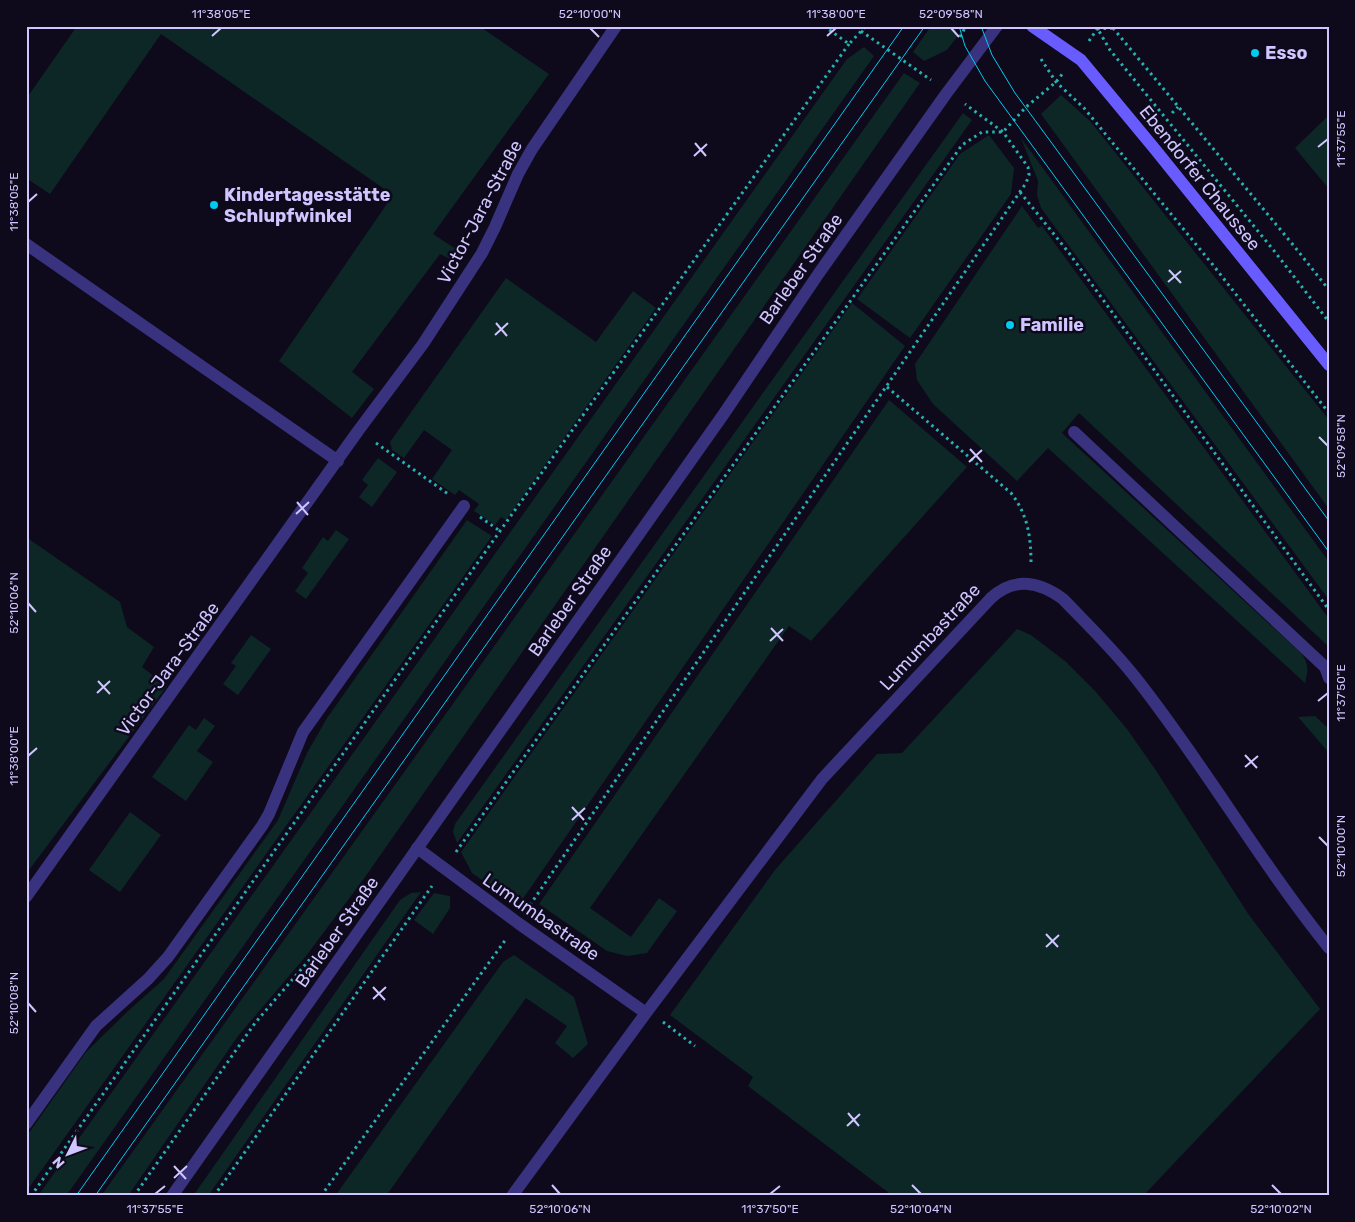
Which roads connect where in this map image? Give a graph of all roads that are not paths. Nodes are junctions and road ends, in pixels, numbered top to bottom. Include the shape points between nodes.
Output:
1 (616, 26) edge
2 (996, 26) edge
3 (1032, 26) edge
4 (26, 244) edge
5 (1329, 365) edge
6 (1074, 432) dead end
7 (338, 461) junction
8 (464, 506) road end
9 (1329, 678) edge
10 (417, 848) junction
11 (26, 897) edge
12 (1329, 948) edge
13 (646, 1012) junction
14 (26, 1124) edge
15 (172, 1196) edge
16 (512, 1196) edge

1 - 7 street, Victor-Jara-Straße via 532,149 496,227 453,299
2 - 10 street, Barleber Straße
3 - 5 main road, Ebendorfer Chaussee via 1081,60
4 - 7 street
6 - 9 street via 1324,668
7 - 11 street, Victor-Jara-Straße
8 - 14 street via 307,726 262,826 168,957 96,1026
10 - 13 street, Lumumbastraße
10 - 15 street, Barleber Straße
12 - 13 street, Lumumbastraße via 1285,891 1135,677 1063,598 1031,584 1011,586 990,598 822,779
13 - 16 street, Lumumbastraße

